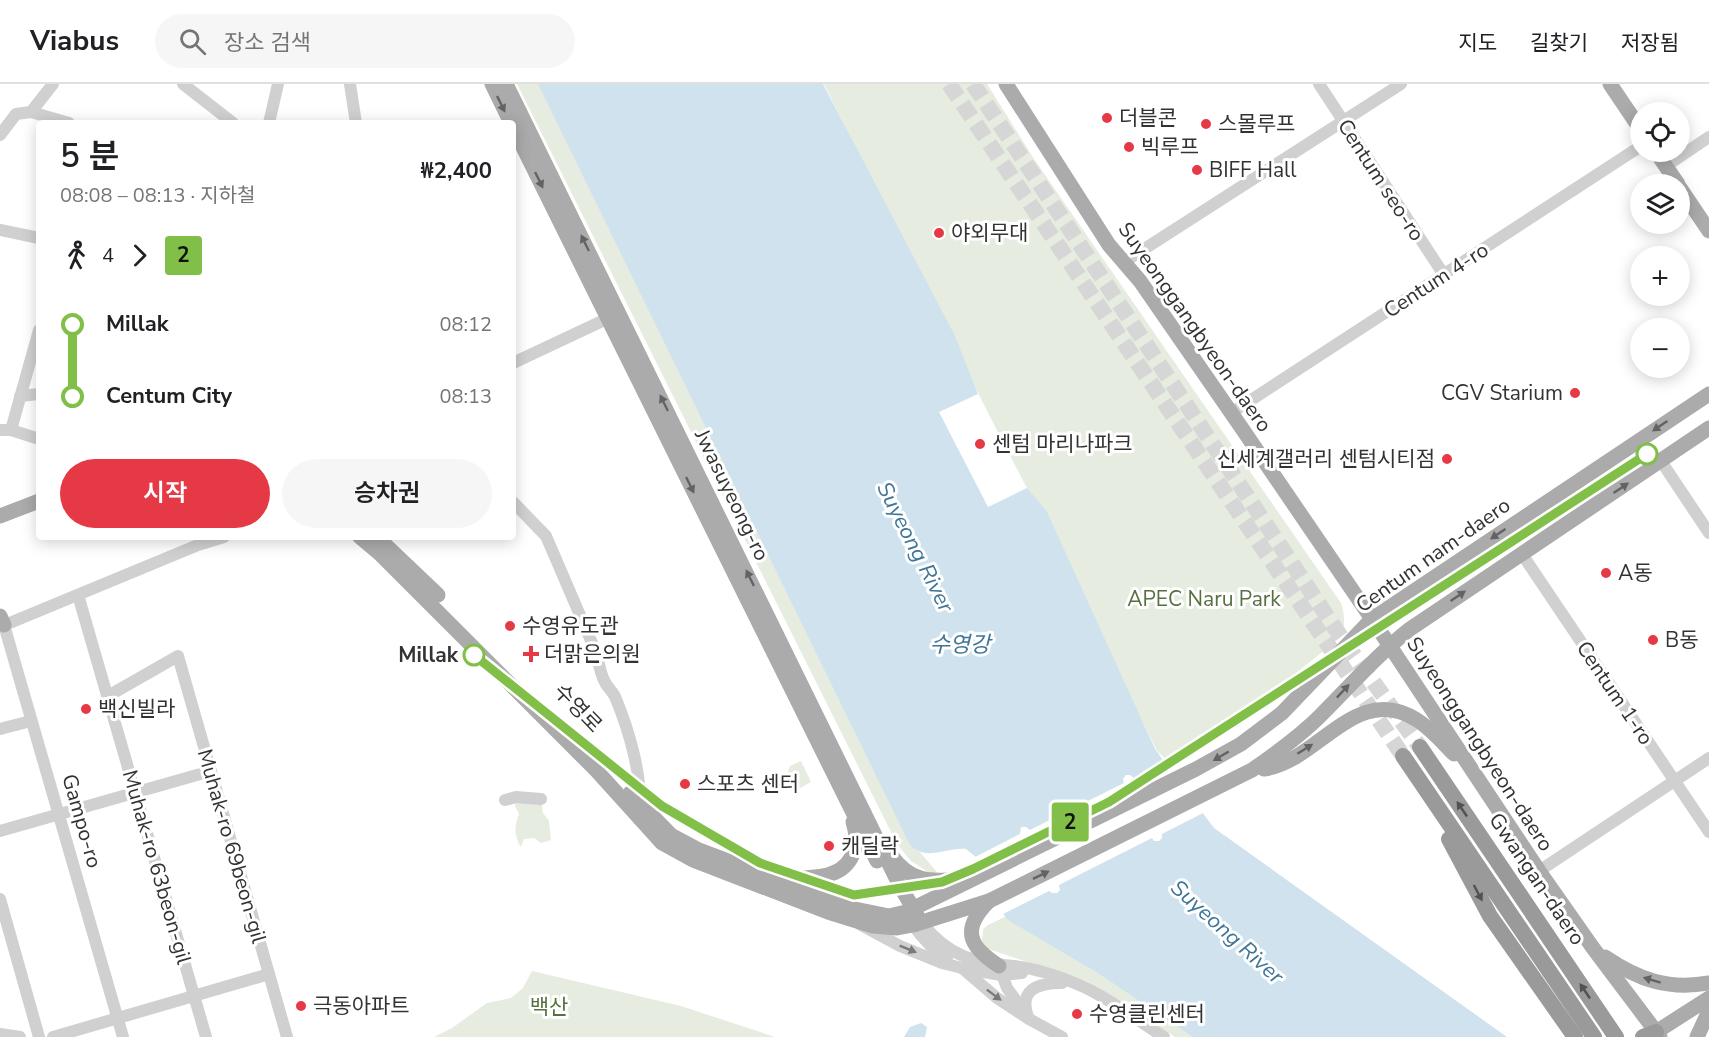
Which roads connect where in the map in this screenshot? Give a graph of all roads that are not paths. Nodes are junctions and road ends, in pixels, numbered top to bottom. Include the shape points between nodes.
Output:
1 (53, 84) edge
2 (183, 84) edge
3 (278, 84) edge
4 (350, 84) edge
5 (492, 84) edge
6 (506, 84) edge
7 (1006, 84) edge
8 (1319, 84) edge
9 (1401, 84) edge
10 (1610, 84) edge
11 (31, 112) junction
12 (1630, 114) edge
13 (59, 120) edge
14 (227, 120) edge
15 (270, 120) edge
16 (356, 120) edge
17 (510, 120) edge
18 (1344, 121) junction
19 (516, 133) edge
20 (0, 135) edge
21 (1709, 137) edge
22 (1630, 153) edge
23 (1663, 162) edge
24 (1666, 166) junction
25 (1671, 174) edge
26 (1690, 202) edge
27 (0, 230) edge
28 (1709, 231) edge
29 (36, 237) edge
30 (1124, 261) junction
31 (1444, 275) junction
32 (613, 315) junction
33 (36, 341) edge
34 (516, 362) edge
35 (36, 394) edge
36 (1709, 394) edge
37 (21, 396) junction
38 (1231, 413) junction
39 (1709, 428) edge
40 (5, 430) edge
41 (36, 438) edge
42 (1661, 461) junction
43 (36, 502) edge
44 (516, 505) edge
45 (36, 512) edge
46 (0, 516) edge
47 (0, 526) edge
48 (1709, 533) edge
49 (214, 540) edge
50 (363, 540) edge
51 (380, 540) edge
52 (1522, 554) junction
53 (78, 595) junction
54 (1372, 619) junction
55 (1, 623) edge
56 (1389, 645) junction
57 (108, 696) junction
58 (31, 721) junction
59 (0, 729) edge
60 (1420, 747) tunnel mouth
61 (1709, 758) edge
62 (1252, 770) junction
63 (211, 771) junction
64 (1473, 771) junction
65 (1674, 781) junction
66 (135, 792) junction
67 (541, 798) dead end
68 (505, 800) dead end
69 (852, 810) junction
70 (639, 811) junction
71 (58, 813) junction
72 (0, 831) edge
73 (1709, 832) edge
74 (878, 838) junction
75 (1539, 872) junction
76 (977, 878) junction
77 (776, 879) junction
78 (0, 898) edge
79 (989, 901) junction
80 (913, 917) junction
81 (857, 921) junction
82 (6, 940) edge
83 (1593, 948) junction
84 (962, 968) junction
85 (1000, 970) junction
86 (269, 974) junction
87 (1709, 983) edge
88 (1077, 984) junction
89 (194, 996) junction
90 (1709, 998) edge
91 (1709, 1011) edge
92 (118, 1019) junction
93 (1029, 1019) junction
94 (0, 1034) edge
95 (1653, 1035) edge
96 (20, 1037) edge
97 (39, 1037) edge
98 (53, 1037) edge
99 (123, 1037) edge
100 (206, 1037) edge
101 (287, 1037) edge
102 (1062, 1037) edge
103 (1164, 1037) edge
104 (1575, 1037) edge
105 (1594, 1037) edge
106 (1616, 1037) edge
107 (1697, 1037) edge

1 - 11 street
2 - 14 street
3 - 15 street
4 - 16 street
5 -> 17 main road
32 -> 6 main road, Jwasuyeong-ro
7 - 30 main road, Suyeonggangbyeon-daero via 1109,244
8 - 18 street, Centum seo-ro
9 - 18 street
10 - 12 main road
11 - 13 street
11 - 20 street via 16,114
18 - 30 street
18 - 31 street, Centum seo-ro
19 -> 32 main road, Jwasuyeong-ro
21 - 24 street
22 - 31 street, Centum 4-ro
23 - 24 main road
24 - 25 main road
26 - 28 main road
27 - 29 street
30 - 38 main road, Suyeonggangbyeon-daero
31 - 38 street, Centum 4-ro
32 - 34 street
32 -> 69 main road, Jwasuyeong-ro
74 -> 32 main road, Jwasuyeong-ro
33 - 37 street
35 - 37 street
36 -> 54 main road, Centum nam-daero
37 - 40 street
38 - 54 main road, Suyeonggangbyeon-daero
39 - 42 main road
40 - 41 street
42 - 48 street
52 -> 42 main road
43 - 46 main road
44 - 70 street via 546,536 598,657 604,682 616,696 637,768
45 - 47 main road
49 - 53 street
50 - 70 main road
51 - 70 main road, 수영로 via 510,668
56 -> 52 main road
52 - 65 street, Centum 1-ro
53 - 55 street
53 - 57 street, Muhak-ro 63beon-gil
54 - 56 main road, Suyeonggangbyeon-daero
54 -> 76 main road, Centum nam-daero via 1301,695 1241,744
55 - 58 street, Gampo-ro
62 -> 56 main road via 1319,717
56 - 64 main road, Suyeonggangbyeon-daero
57 - 63 street, Muhak-ro 69beon-gil via 178,656
57 - 66 street, Muhak-ro 63beon-gil
58 - 59 street
58 - 71 street, Gampo-ro
106 -> 60 highway, Gwangan-daero
61 - 65 street
62 -> 64 main road via 1271,768 1356,716 1380,710 1399,712 1417,720
79 -> 62 main road
63 - 66 street
63 - 86 street, Muhak-ro 69beon-gil
64 - 75 main road, Suyeonggangbyeon-daero
65 - 73 street, Centum 1-ro
65 - 75 street
66 - 71 street
66 - 89 street, Muhak-ro 63beon-gil
67 - 68 street
69 - 77 main road via 858,838 847,864 833,874
69 - 80 main road, Jwasuyeong-ro via 891,887
70 - 77 main road, 수영로 via 685,844
70 - 81 main road via 662,843 693,860
71 - 72 street
71 - 92 street, Gampo-ro
74 - 76 main road via 912,876 948,882
74 - 80 main road, Jwasuyeong-ro
75 - 83 main road, Suyeonggangbyeon-daero
76 - 80 main road, Centum nam-daero
77 - 80 main road, 수영로 via 870,913
78 - 82 street
79 - 80 main road
79 - 85 main road via 978,912 971,935 975,947
80 - 81 main road via 897,928
80 - 84 street via 937,952
80 - 85 street via 954,952
81 -> 84 street via 900,946
82 - 97 street
87 -> 83 main road via 1682,987 1651,982 1624,970
83 - 95 main road, Suyeonggangbyeon-daero
84 - 85 street
84 -> 93 street
85 - 88 street via 1016,966
85 - 93 street via 1007,988
86 - 89 street
86 - 101 street, Muhak-ro 69beon-gil
88 - 93 street via 1047,983 1030,991 1024,1009
88 - 103 street
89 - 92 street
89 - 100 street, Muhak-ro 63beon-gil
90 - 95 main road
91 - 107 main road
92 - 98 street
92 - 99 street, Gampo-ro
93 - 102 street
94 - 96 street
105 -> 104 highway, Gwangan-daero via 1407,761 1490,916

